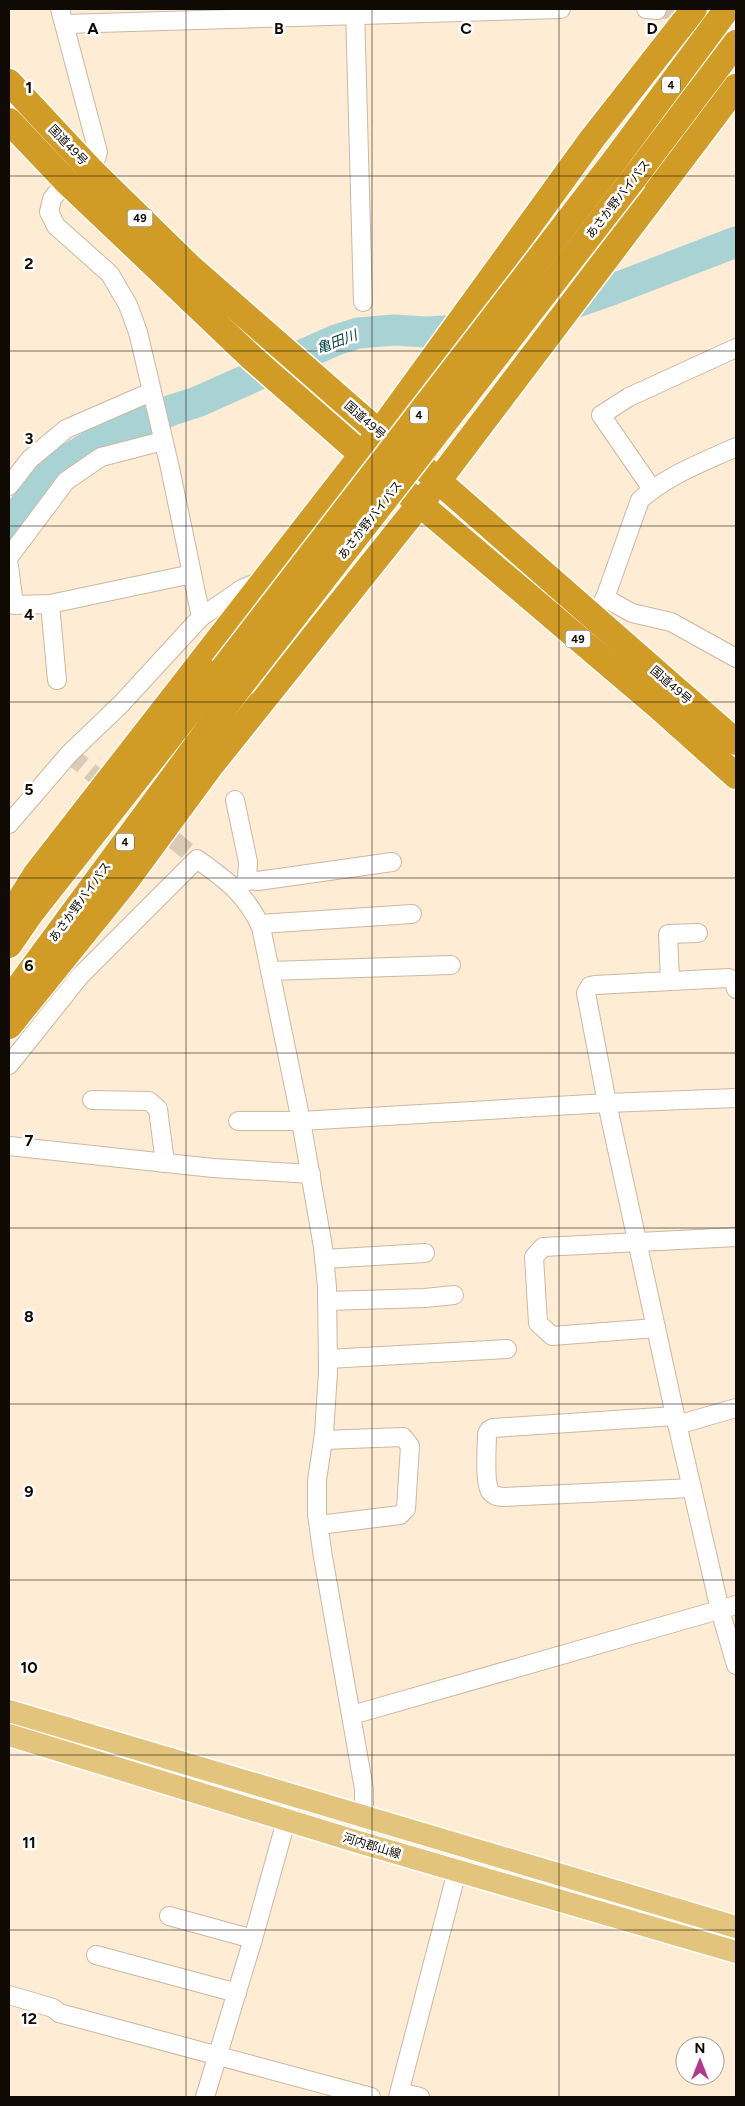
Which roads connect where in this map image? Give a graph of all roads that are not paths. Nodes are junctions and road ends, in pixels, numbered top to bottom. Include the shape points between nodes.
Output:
1 (561, 9) edge
2 (694, 9) edge
3 (727, 9) edge
4 (355, 12) edge
5 (62, 16) edge
6 (736, 43) edge
7 (9, 82) edge
8 (736, 87) edge
9 (9, 121) edge
10 (92, 171) junction
11 (66, 181) junction
12 (363, 302) dead end
13 (736, 348) edge
14 (151, 392) junction
15 (379, 433) junction
16 (162, 436) junction
17 (736, 447) edge
18 (362, 455) junction
19 (439, 480) junction
20 (9, 486) edge
21 (652, 489) junction
22 (419, 504) junction
23 (9, 557) edge
24 (9, 566) edge
25 (192, 574) junction
26 (266, 578) junction
27 (50, 604) junction
28 (599, 608) junction
29 (201, 617) junction
30 (736, 658) edge
31 (232, 677) junction
32 (57, 680) dead end
33 (736, 742) edge
34 (736, 776) edge
35 (235, 800) dead end
36 (9, 824) edge
37 (392, 862) dead end
38 (242, 885) junction
39 (412, 914) dead end
40 (9, 917) edge
41 (260, 924) junction
42 (698, 933) dead end
43 (9, 945) edge
44 (451, 965) dead end
45 (270, 971) junction
46 (670, 981) junction
47 (736, 989) edge
48 (9, 1000) edge
49 (9, 1026) edge
50 (9, 1065) edge
51 (736, 1098) edge
52 (92, 1100) dead end
53 (607, 1104) junction
54 (238, 1121) dead end
55 (301, 1121) junction
56 (9, 1146) edge
57 (165, 1163) junction
58 (311, 1174) junction
59 (736, 1237) edge
60 (637, 1241) junction
61 (425, 1253) dead end
62 (324, 1259) junction
63 (454, 1295) dead end
64 (327, 1301) junction
65 (656, 1328) junction
66 (508, 1349) dead end
67 (328, 1359) junction
68 (736, 1408) edge
69 (676, 1421) junction
70 (323, 1440) junction
71 (692, 1488) junction
72 (319, 1525) junction
73 (728, 1607) edge
74 (736, 1665) edge
75 (9, 1714) edge
76 (352, 1716) junction
77 (9, 1735) edge
78 (293, 1796) junction
79 (362, 1817) junction
80 (287, 1819) junction
81 (355, 1841) junction
82 (457, 1871) junction
83 (169, 1916) dead end
84 (736, 1927) edge
85 (253, 1939) junction
86 (736, 1952) edge
87 (96, 1954) dead end
88 (237, 1993) junction
89 (9, 1995) edge
90 (217, 2056) junction
91 (399, 2095) edge
92 (205, 2097) edge
93 (371, 2097) edge
94 (420, 2097) edge

1 - 4 street
2 - 15 highway via 592,139
3 - 31 highway, あさか野バイパス / 4, bridge
4 - 5 street
4 - 12 street
5 - 10 street via 98,152
6 - 31 highway, あさか野バイパス / 4, bridge via 634,178
7 - 10 highway, 国道49号 / 49
8 - 19 highway
9 - 11 highway, 国道49号 / 49
10 - 15 highway, 国道49号 / 49 via 189,266
11 - 14 street via 52,199 49,212 56,226 110,274 128,304 138,332
11 - 18 highway, 国道49号 / 49 via 252,358
13 - 21 street via 628,397 601,414
14 - 16 street
14 - 20 street via 66,429 30,459
15 - 18 highway
15 - 19 highway, 国道49号 / 49
16 - 23 street via 102,457 66,481
16 - 25 street
17 - 21 street
18 - 22 highway, 国道49号 / 49
18 - 26 highway
19 - 22 highway
19 - 28 highway, 国道49号 / 49
21 - 28 street via 640,500
22 - 34 highway, 国道49号 / 49
22 - 49 highway via 208,768 126,881
24 - 27 street via 14,606
25 - 27 street
25 - 29 street
26 - 29 street via 242,589
26 - 40 highway via 36,874
27 - 32 street
28 - 30 street via 671,622
28 - 33 highway, 国道49号 / 49
29 - 36 street via 121,704 69,754
31 - 43 highway, あさか野バイパス / 4 via 31,913
31 - 48 highway, あさか野バイパス / 4
35 - 38 street via 248,862
37 - 38 street
38 - 41 street
38 - 50 street via 197,859 80,976
39 - 41 street
41 - 45 street
42 - 46 street via 668,934
44 - 45 street
45 - 55 street
46 - 47 street via 729,978
46 - 53 street via 594,985 587,990
51 - 53 street
52 - 57 street via 149,1101 158,1109
53 - 55 street
53 - 60 street
54 - 55 street
55 - 58 street
56 - 57 street
57 - 58 street
58 - 62 street
59 - 60 street
60 - 65 street
60 - 65 street via 543,1247 534,1257 538,1323 552,1336
61 - 62 street
62 - 64 street
63 - 64 street
64 - 67 street
65 - 69 street
66 - 67 street
67 - 70 street
68 - 69 street
69 - 71 street
69 - 71 street via 493,1428 488,1434 490,1491 505,1498
70 - 72 street via 316,1500
70 - 72 street via 403,1437 410,1446 406,1509 400,1515
71 - 73 street
72 - 76 street
73 - 74 street
73 - 76 street
75 - 78 main road, 河内郡山線
76 - 79 street via 364,1790
77 - 80 main road, 河内郡山線
78 - 79 main road, 河内郡山線
78 - 80 street
79 - 81 street
79 - 84 main road, 河内郡山線
80 - 81 main road, 河内郡山線
80 - 85 street
81 - 82 main road, 河内郡山線
82 - 86 main road, 河内郡山線
82 - 91 street
83 - 85 street
85 - 88 street
87 - 88 street
88 - 90 street
89 - 90 street via 53,2008 59,2013
90 - 92 street
90 - 93 street
91 - 94 street

